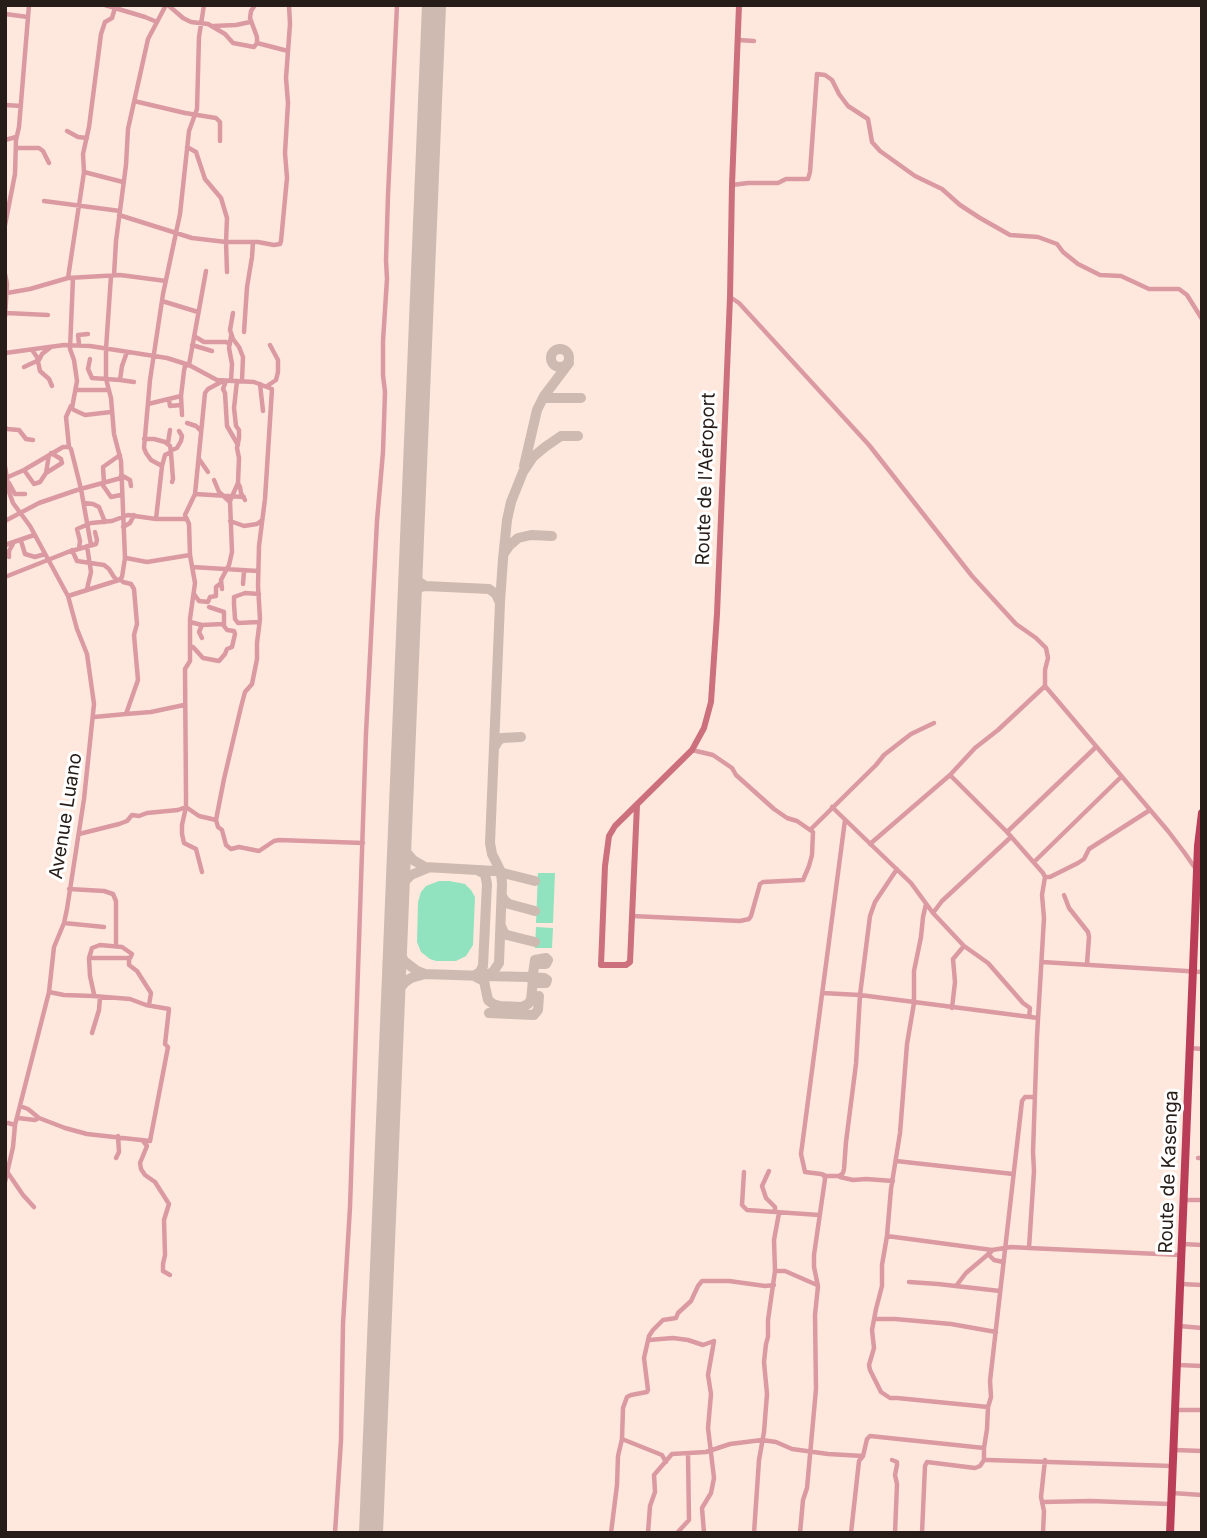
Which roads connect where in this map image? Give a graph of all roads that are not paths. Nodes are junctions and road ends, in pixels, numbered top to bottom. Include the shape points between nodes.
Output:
1 (29, 5) edge
2 (105, 5) edge
3 (167, 5) edge
4 (204, 5) edge
5 (255, 5) edge
6 (289, 5) edge
7 (397, 5) edge
8 (739, 5) edge
9 (115, 8) junction
10 (5, 14) edge
11 (28, 17) junction
12 (157, 22) junction
13 (202, 22) junction
14 (250, 22) junction
15 (212, 26) junction
16 (738, 40) junction
17 (754, 41) dead end
18 (257, 43) junction
19 (288, 51) junction
20 (135, 101) junction
21 (5, 105) edge
22 (21, 106) junction
23 (194, 115) junction
24 (67, 131) dead end
25 (16, 136) junction
26 (87, 138) junction
27 (5, 140) edge
28 (220, 141) dead end
29 (187, 147) junction
30 (16, 148) junction
31 (49, 163) dead end
32 (83, 172) junction
33 (123, 182) junction
34 (732, 185) junction
35 (44, 201) dead end
36 (8, 204) edge
37 (79, 205) junction
38 (119, 213) junction
39 (6, 221) edge
40 (176, 233) junction
41 (226, 242) junction
42 (253, 242) junction
43 (206, 271) dead end
44 (227, 272) dead end
45 (5, 274) edge
46 (113, 275) junction
47 (71, 278) junction
48 (166, 281) junction
49 (7, 293) edge
50 (730, 297) junction
51 (162, 301) junction
52 (198, 312) junction
53 (233, 313) dead end
54 (5, 315) edge
55 (48, 315) dead end
56 (1202, 319) edge
57 (244, 332) dead end
58 (88, 334) dead end
59 (231, 335) junction
60 (193, 336) junction
61 (230, 344) junction
62 (70, 345) junction
63 (79, 345) junction
64 (192, 345) junction
65 (270, 345) dead end
66 (51, 346) junction
67 (32, 349) junction
68 (106, 349) junction
69 (212, 351) dead end
70 (127, 352) junction
71 (5, 353) edge
72 (153, 356) junction
73 (90, 359) dead end
74 (37, 361) junction
75 (188, 365) junction
76 (24, 367) dead end
77 (213, 377) junction
78 (103, 379) junction
79 (120, 380) junction
80 (232, 381) junction
81 (134, 382) dead end
82 (260, 383) junction
83 (52, 386) dead end
84 (212, 386) junction
85 (267, 386) junction
86 (76, 390) junction
87 (108, 390) junction
88 (181, 396) junction
89 (169, 400) junction
90 (148, 404) junction
91 (72, 405) junction
92 (181, 405) junction
93 (263, 411) dead end
94 (111, 412) junction
95 (182, 415) dead end
96 (187, 423) dead end
97 (5, 427) edge
98 (170, 430) dead end
99 (179, 431) dead end
100 (201, 431) junction
101 (144, 439) junction
102 (33, 440) dead end
103 (238, 445) junction
104 (69, 447) junction
105 (170, 449) junction
106 (50, 454) junction
107 (120, 455) junction
108 (199, 459) junction
109 (161, 465) junction
110 (5, 466) edge
111 (24, 470) junction
112 (46, 472) junction
113 (208, 472) dead end
114 (121, 476) junction
115 (7, 480) edge
116 (214, 480) dead end
117 (172, 482) dead end
118 (103, 483) junction
119 (238, 483) junction
120 (131, 486) dead end
121 (81, 489) junction
122 (25, 494) dead end
123 (195, 494) junction
124 (121, 495) junction
125 (222, 495) junction
126 (231, 499) junction
127 (84, 503) junction
128 (19, 513) junction
129 (134, 515) junction
130 (123, 516) junction
131 (156, 519) junction
132 (187, 519) junction
133 (262, 520) junction
134 (5, 521) edge
135 (230, 521) junction
136 (97, 522) junction
137 (105, 522) junction
138 (87, 525) junction
139 (123, 527) junction
140 (34, 535) junction
141 (21, 541) junction
142 (13, 543) junction
143 (5, 545) edge
144 (85, 545) junction
145 (72, 551) junction
146 (190, 555) junction
147 (9, 557) dead end
148 (46, 557) junction
149 (125, 558) junction
150 (89, 563) junction
151 (192, 567) junction
152 (227, 570) junction
153 (244, 570) junction
154 (258, 571) junction
155 (91, 572) junction
156 (5, 577) edge
157 (119, 579) junction
158 (103, 584) junction
159 (243, 584) dead end
160 (88, 589) junction
161 (194, 593) junction
162 (259, 594) junction
163 (68, 596) junction
164 (201, 601) junction
165 (191, 607) junction
166 (209, 607) dead end
167 (260, 621) junction
168 (190, 622) junction
169 (223, 624) junction
170 (201, 625) junction
171 (202, 638) dead end
172 (190, 647) junction
173 (1045, 686) junction
174 (184, 705) junction
175 (126, 714) junction
176 (94, 717) junction
177 (934, 723) dead end
178 (1096, 747) junction
179 (692, 750) junction
180 (950, 775) junction
181 (1121, 777) junction
182 (638, 805) junction
183 (186, 807) junction
184 (832, 807) junction
185 (1150, 810) junction
186 (1202, 813) edge
187 (216, 820) junction
188 (845, 820) junction
189 (810, 830) junction
190 (1201, 831) edge
191 (1007, 832) junction
192 (79, 834) junction
193 (1011, 837) junction
194 (363, 843) junction
195 (870, 844) junction
196 (1198, 846) junction
197 (1184, 852) junction
198 (1034, 862) junction
199 (897, 869) junction
200 (202, 872) dead end
201 (1199, 875) edge
202 (1045, 877) junction
203 (69, 889) junction
204 (1064, 895) dead end
205 (926, 904) junction
206 (933, 913) junction
207 (632, 916) junction
208 (64, 923) junction
209 (104, 927) dead end
210 (116, 946) junction
211 (964, 946) junction
212 (89, 958) junction
213 (130, 958) junction
214 (1042, 962) junction
215 (1087, 964) junction
216 (1198, 972) edge
217 (49, 992) junction
218 (822, 993) junction
219 (860, 995) junction
220 (93, 996) junction
221 (100, 997) junction
222 (914, 1003) junction
223 (149, 1005) junction
224 (953, 1008) junction
225 (1030, 1017) junction
226 (1038, 1018) junction
227 (92, 1032) dead end
228 (1190, 1048) junction
229 (1202, 1049) edge
230 (1035, 1097) junction
231 (20, 1106) junction
232 (18, 1118) junction
233 (39, 1118) junction
234 (8, 1122) dead end
235 (15, 1125) junction
236 (118, 1136) junction
237 (143, 1140) junction
238 (117, 1158) dead end
239 (896, 1161) junction
240 (769, 1171) dead end
241 (8, 1172) junction
242 (744, 1172) dead end
243 (1013, 1174) junction
244 (825, 1176) junction
245 (839, 1177) junction
246 (893, 1181) junction
247 (5, 1182) edge
248 (1183, 1200) junction
249 (1202, 1200) edge
250 (34, 1207) dead end
251 (777, 1212) junction
252 (819, 1215) junction
253 (887, 1237) junction
254 (1182, 1244) junction
255 (1202, 1245) edge
256 (1029, 1248) junction
257 (1005, 1249) junction
258 (990, 1252) junction
259 (1181, 1255) junction
260 (1003, 1262) junction
261 (775, 1270) junction
262 (170, 1275) dead end
263 (909, 1282) dead end
264 (1180, 1284) junction
265 (774, 1285) junction
266 (1202, 1285) edge
267 (818, 1286) junction
268 (956, 1286) junction
269 (1000, 1291) junction
270 (874, 1319) junction
271 (1178, 1326) junction
272 (1202, 1328) edge
273 (996, 1332) junction
274 (649, 1340) junction
275 (1177, 1365) junction
276 (1202, 1366) edge
277 (988, 1407) junction
278 (1174, 1410) junction
279 (1202, 1410) edge
280 (622, 1439) junction
281 (762, 1440) junction
282 (984, 1448) junction
283 (711, 1450) junction
284 (1173, 1450) junction
285 (810, 1451) junction
286 (1202, 1451) edge
287 (688, 1454) junction
288 (863, 1455) junction
289 (892, 1460) dead end
290 (984, 1460) junction
291 (1045, 1460) junction
292 (666, 1461) junction
293 (1172, 1466) junction
294 (1171, 1493) junction
295 (1202, 1495) edge
296 (1042, 1502) junction
297 (1171, 1504) junction
298 (335, 1533) edge
299 (611, 1533) edge
300 (648, 1533) edge
301 (677, 1533) edge
302 (704, 1533) edge
303 (754, 1533) edge
304 (800, 1533) edge
305 (851, 1533) edge
306 (895, 1533) edge
307 (922, 1533) edge
308 (1044, 1533) edge
309 (1170, 1533) edge

1 - 11 street
2 - 9 street
3 - 12 street
3 - 13 street via 186,20
4 - 13 street
5 - 14 street
6 - 19 street
7 - 194 street via 383,452
8 - 16 main road, Route de l'Aéroport
9 - 12 street
9 - 26 street via 101,34
10 - 11 street
11 - 22 street
12 - 20 street via 148,39
13 - 15 street
13 - 23 street
14 - 15 street
14 - 18 street
15 - 18 street via 233,43 253,47
16 - 17 street
16 - 34 main road, Route de l'Aéroport
18 - 19 street
19 - 42 street via 281,241 274,245
20 - 23 street
20 - 33 street
21 - 22 street
22 - 25 street
23 - 28 street via 219,120
23 - 29 street
24 - 26 street
25 - 27 street
25 - 30 street
26 - 32 street
29 - 40 street
29 - 41 street via 196,152 205,180 221,198 227,218
30 - 31 street via 38,148
30 - 36 street
32 - 33 street
32 - 37 street
33 - 38 street
34 - 50 main road, Route de l'Aéroport
34 - 56 street via 808,179 817,74 825,75 848,106 868,119 872,142 880,151 915,176 1010,235 1057,244 1078,264 1100,275 1121,276 1149,289 1179,289
35 - 37 street
36 - 39 street
37 - 38 street
37 - 47 street
38 - 40 street
38 - 46 street
40 - 41 street
40 - 48 street
41 - 42 street
41 - 44 street
42 - 57 street
43 - 52 street
45 - 49 street
46 - 47 street
46 - 48 street
46 - 68 street
47 - 49 street
47 - 62 street
48 - 51 street
49 - 54 street
50 - 173 street via 869,445 972,576 1016,624 1046,648
50 - 179 main road, Route de l'Aéroport via 711,702
51 - 52 street
51 - 72 street
52 - 60 street
53 - 59 street
54 - 55 street
58 - 63 street via 78,335
59 - 61 street
59 - 80 street via 243,357
60 - 61 street via 204,342
60 - 64 street
61 - 80 street
62 - 63 street
62 - 66 street
62 - 86 street
63 - 68 street
64 - 69 street
64 - 75 street
65 - 85 street via 278,359 278,372
66 - 67 street
66 - 74 street
67 - 71 street
67 - 74 street
68 - 70 street
68 - 78 street
70 - 72 street
70 - 79 street
72 - 75 street
72 - 90 street
73 - 78 street via 91,378
74 - 76 street
74 - 83 street
75 - 77 street
75 - 88 street
77 - 80 street
77 - 84 street
78 - 79 street
78 - 87 street
79 - 81 street
80 - 82 street
80 - 84 street
80 - 103 street
80 - 103 street via 223,389 227,426
82 - 85 street
82 - 93 street
84 - 100 street via 205,393
85 - 133 street via 272,389
86 - 87 street
86 - 91 street
87 - 94 street
88 - 89 street
88 - 92 street
89 - 90 street
89 - 92 street via 170,406
90 - 101 street
91 - 94 street via 74,411 85,415
91 - 104 street via 66,417
92 - 95 street
94 - 107 street
96 - 100 street
97 - 102 street
98 - 105 street
99 - 105 street via 180,443
100 - 108 street
101 - 105 street via 154,439
101 - 109 street via 146,453
103 - 119 street
104 - 106 street
104 - 121 street
105 - 109 street
105 - 117 street via 171,466 167,469
106 - 111 street
106 - 112 street
106 - 112 street via 62,462
107 - 114 street
107 - 118 street via 103,467
108 - 113 street
108 - 123 street
109 - 131 street
110 - 115 street, Avenue Luano
111 - 112 street via 35,484
111 - 115 street
114 - 118 street
114 - 120 street via 130,480
114 - 124 street
115 - 122 street via 15,494
115 - 128 street, Avenue Luano
116 - 125 street
118 - 121 street
118 - 124 street via 111,497
119 - 126 street
119 - 126 street via 245,498
121 - 127 street
121 - 128 street
123 - 125 street
123 - 132 street
124 - 130 street
125 - 126 street
126 - 135 street
127 - 137 street via 99,508
127 - 138 street
128 - 134 street
128 - 140 street, Avenue Luano
129 - 130 street
129 - 131 street
129 - 139 street
130 - 137 street
130 - 139 street
131 - 132 street
132 - 146 street
133 - 135 street via 244,526
133 - 154 street
135 - 152 street via 233,548
136 - 137 street
136 - 138 street
136 - 144 street
138 - 144 street
138 - 144 street via 77,529
139 - 149 street
140 - 141 street
140 - 148 street, Avenue Luano
141 - 142 street
141 - 148 street via 25,554
142 - 143 street
142 - 147 street
144 - 145 street
144 - 150 street
145 - 148 street
145 - 150 street via 77,561
146 - 149 street via 147,562
146 - 151 street
148 - 156 street
148 - 163 street, Avenue Luano
149 - 157 street
150 - 155 street
150 - 157 street via 104,565
151 - 152 street
151 - 161 street
152 - 153 street
152 - 164 street via 215,596
153 - 154 street
153 - 159 street
154 - 162 street
155 - 158 street
155 - 160 street
157 - 158 street
157 - 175 street via 132,586 136,624 138,680
158 - 160 street
160 - 163 street
161 - 164 street
161 - 165 street
162 - 167 street
162 - 167 street via 234,597 234,609 239,624
163 - 176 street, Avenue Luano via 87,654
164 - 165 street
165 - 168 street
166 - 169 street via 224,612
167 - 187 street via 255,673 241,707
168 - 170 street
168 - 172 street
169 - 170 street
169 - 172 street via 235,636 220,661 203,658
170 - 171 street
172 - 174 street
173 - 178 street
173 - 180 street
174 - 175 street
174 - 183 street
175 - 176 street
176 - 192 street, Avenue Luano
177 - 184 street via 884,755
178 - 181 street
178 - 191 street
179 - 182 main road, Route de l'Aéroport
179 - 189 street via 713,755 774,809
180 - 191 street
180 - 195 street
181 - 185 street
181 - 198 street
182 - 207 main road
182 - 207 main road, Route de l'Aéroport via 615,826 608,840 600,964 630,962
183 - 187 street via 197,816
183 - 192 street via 132,815 119,824
183 - 200 street via 183,842 196,849
184 - 188 street
184 - 189 street
185 - 197 street
185 - 202 street via 1089,849 1082,861
186 - 190 highway, Route de Kasenga
187 - 194 street via 231,849 259,851 279,840
188 - 195 street
188 - 218 street
189 - 207 street via 812,855 803,880 762,883 749,919
190 - 196 highway, Route de Kasenga
191 - 193 street
192 - 203 street, Avenue Luano
193 - 198 street
193 - 206 street
194 - 298 street
195 - 199 street
196 - 197 street
196 - 201 highway, Route de Kasenga
197 - 201 street
198 - 202 street
199 - 205 street
199 - 219 street via 870,916
201 - 216 highway, Route de Kasenga
202 - 214 street
203 - 208 street, Avenue Luano
203 - 210 street via 113,894
204 - 215 street via 1088,932
205 - 206 street
205 - 222 street via 914,971
206 - 211 street
208 - 209 street
208 - 217 street, Avenue Luano via 54,947
210 - 212 street via 96,946
210 - 213 street via 131,953
211 - 224 street via 953,959
211 - 225 street via 988,963 1030,1009
212 - 213 street
212 - 220 street
213 - 223 street via 130,965 151,993
214 - 215 street
214 - 226 street
215 - 216 street
216 - 228 highway, Route de Kasenga
217 - 220 street
217 - 231 street, Avenue Luano
218 - 219 street
218 - 244 street via 801,1154 806,1172
219 - 222 street
219 - 245 street via 845,1169
220 - 221 street
221 - 223 street
221 - 227 street
222 - 224 street
222 - 239 street
223 - 237 street via 169,1010 152,1137
224 - 225 street
225 - 226 street
226 - 230 street
228 - 229 street
228 - 248 highway, Route de Kasenga
230 - 243 street via 1023,1099
230 - 256 street
231 - 232 street, Avenue Luano
231 - 233 street
232 - 233 street
232 - 235 street, Avenue Luano
233 - 236 street via 82,1133
234 - 235 street
235 - 241 street, Avenue Luano
236 - 237 street
236 - 238 street
237 - 262 street via 147,1146 141,1169 169,1204 164,1220 163,1271
239 - 243 street
239 - 246 street
240 - 251 street via 762,1190
241 - 247 street, Avenue Luano
241 - 250 street
242 - 251 street via 744,1208
243 - 257 street
244 - 245 street
244 - 252 street
245 - 246 street
246 - 253 street
248 - 249 street
248 - 254 highway, Route de Kasenga
251 - 252 street
251 - 261 street
252 - 267 street via 814,1255
253 - 258 street
253 - 270 street
254 - 255 street
254 - 259 highway, Route de Kasenga
256 - 257 street
256 - 259 street
257 - 258 street
257 - 260 street
258 - 260 street
258 - 268 street
259 - 264 highway, Route de Kasenga
260 - 269 street
261 - 265 street
261 - 267 street
263 - 268 street
264 - 266 street
264 - 271 highway, Route de Kasenga
265 - 274 street via 702,1281 676,1318 663,1320
265 - 281 street via 764,1362 767,1394
267 - 285 street
268 - 269 street
269 - 273 street
270 - 273 street
270 - 277 street via 869,1365 885,1395
271 - 272 street
271 - 275 highway, Route de Kasenga
273 - 277 street
274 - 280 street via 644,1358 649,1390 627,1397
274 - 283 street via 673,1338 703,1345 713,1341 708,1375
275 - 276 street
275 - 278 highway, Route de Kasenga
277 - 282 street
278 - 279 street
278 - 284 highway, Route de Kasenga
280 - 292 street via 662,1455
280 - 299 street
281 - 283 street
281 - 285 street
281 - 303 street
282 - 288 street via 872,1435
282 - 290 street
283 - 287 street
283 - 302 street via 713,1487 702,1508
284 - 286 street
284 - 293 highway, Route de Kasenga
285 - 288 street
285 - 304 street
287 - 292 street via 672,1454
287 - 301 street via 689,1520
288 - 305 street
289 - 306 street via 897,1462
290 - 291 street
290 - 307 street via 975,1468 927,1462
291 - 293 street
291 - 296 street
292 - 300 street via 654,1475 656,1492
293 - 294 highway, Route de Kasenga
294 - 295 street
294 - 297 highway, Route de Kasenga
296 - 297 street
296 - 308 street
297 - 309 highway, Route de Kasenga

